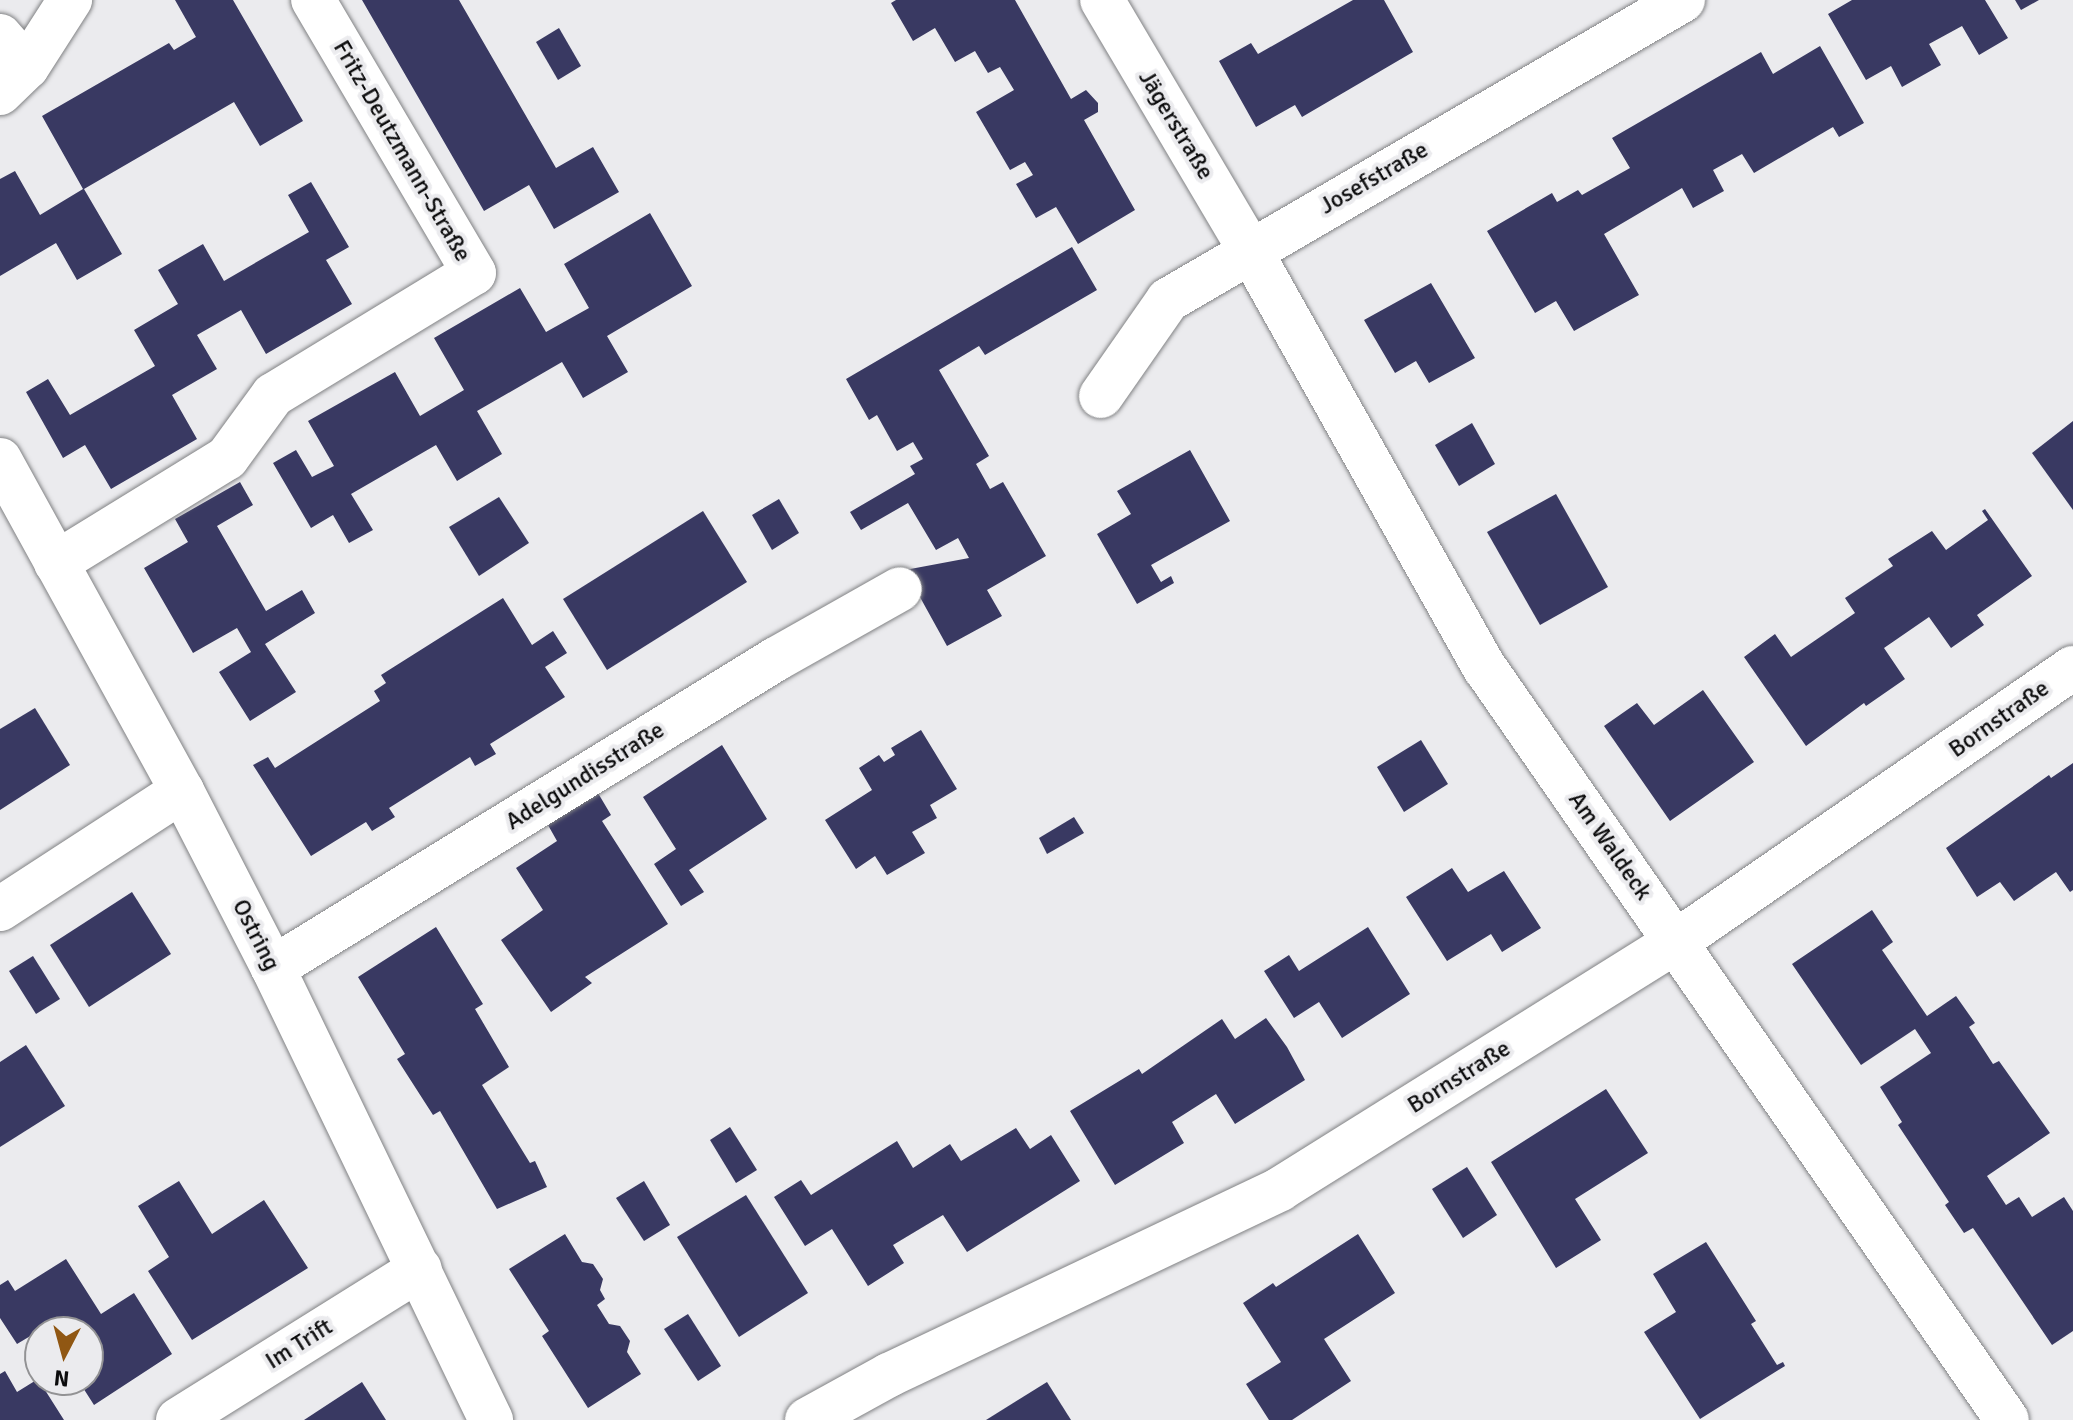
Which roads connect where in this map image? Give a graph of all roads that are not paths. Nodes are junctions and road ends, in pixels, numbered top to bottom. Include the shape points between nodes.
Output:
1 (70, 0) edge
2 (313, 0) edge
3 (1102, 0) edge
4 (1683, 0) edge
5 (9, 65) edge
6 (1250, 250) junction
7 (1101, 396) dead end
8 (0, 460) edge
9 (56, 563) junction
10 (900, 589) dead end
11 (2073, 668) edge
12 (182, 791) junction
13 (0, 909) edge
14 (1677, 941) junction
15 (273, 968) junction
16 (420, 1269) junction
17 (178, 1420) edge
18 (491, 1420) edge
19 (807, 1420) edge
20 (2007, 1420) edge

1 - 5 street
2 - 9 street, Fritz-Deutzmann-Straße via 474,273 273,395 227,458
3 - 6 street, Jägerstraße
4 - 6 street, Josefstraße
6 - 7 street, Josefstraße via 1168,300
6 - 14 street, Am Waldeck via 1485,668
8 - 9 street, Ostring
9 - 12 street, Ostring
10 - 15 street, Adelgundisstraße
11 - 14 street, Bornstraße
12 - 13 street
12 - 15 street, Ostring
14 - 19 street, Bornstraße via 1280,1189 889,1375
14 - 20 street, Am Waldeck
15 - 16 street, Ostring
16 - 17 street, Im Trift
16 - 18 street, Ostring

